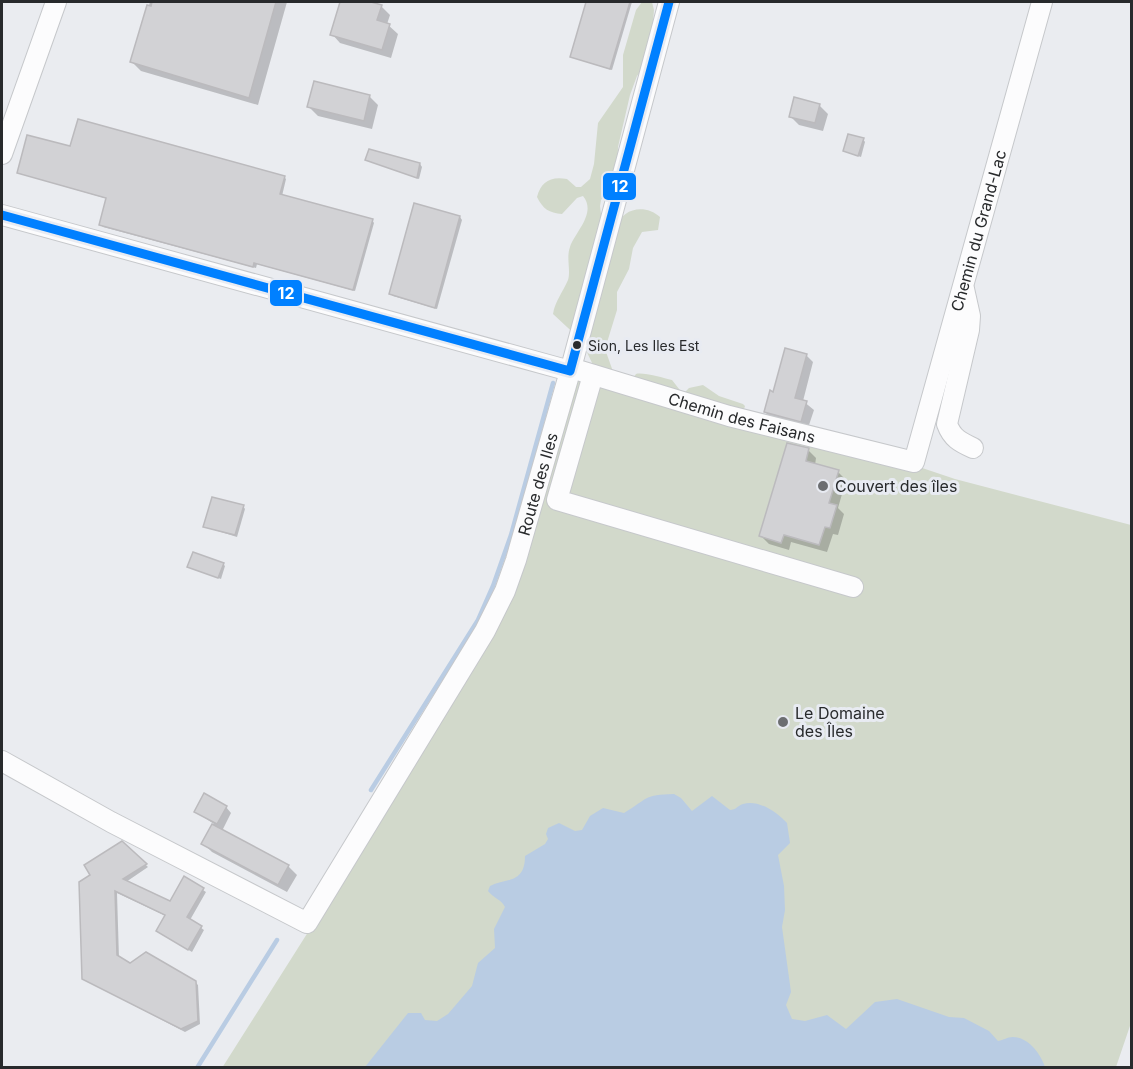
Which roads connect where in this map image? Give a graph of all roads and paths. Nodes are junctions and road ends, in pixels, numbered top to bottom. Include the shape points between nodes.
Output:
1 (56, 2) edge
2 (669, 2) edge
3 (1041, 2) edge
4 (2, 154) edge
5 (2, 214) edge
6 (964, 286) junction
7 (571, 370) junction
8 (593, 375) junction
9 (973, 448) dead end
10 (914, 462) joint
11 (853, 587) dead end
12 (2, 761) edge

1 - 4 street
2 - 7 street, Route des Iles
3 - 6 street, Chemin du Grand-Lac
5 - 7 street, Chemin des Faisans
6 - 9 street via 969,330 947,424 951,434
6 - 10 street, Chemin du Grand-Lac
7 - 8 street, Chemin des Faisans
7 - 12 street, Route des Iles via 516,560 495,613 307,923
8 - 10 street, Chemin des Faisans via 740,419
8 - 11 street via 557,500

